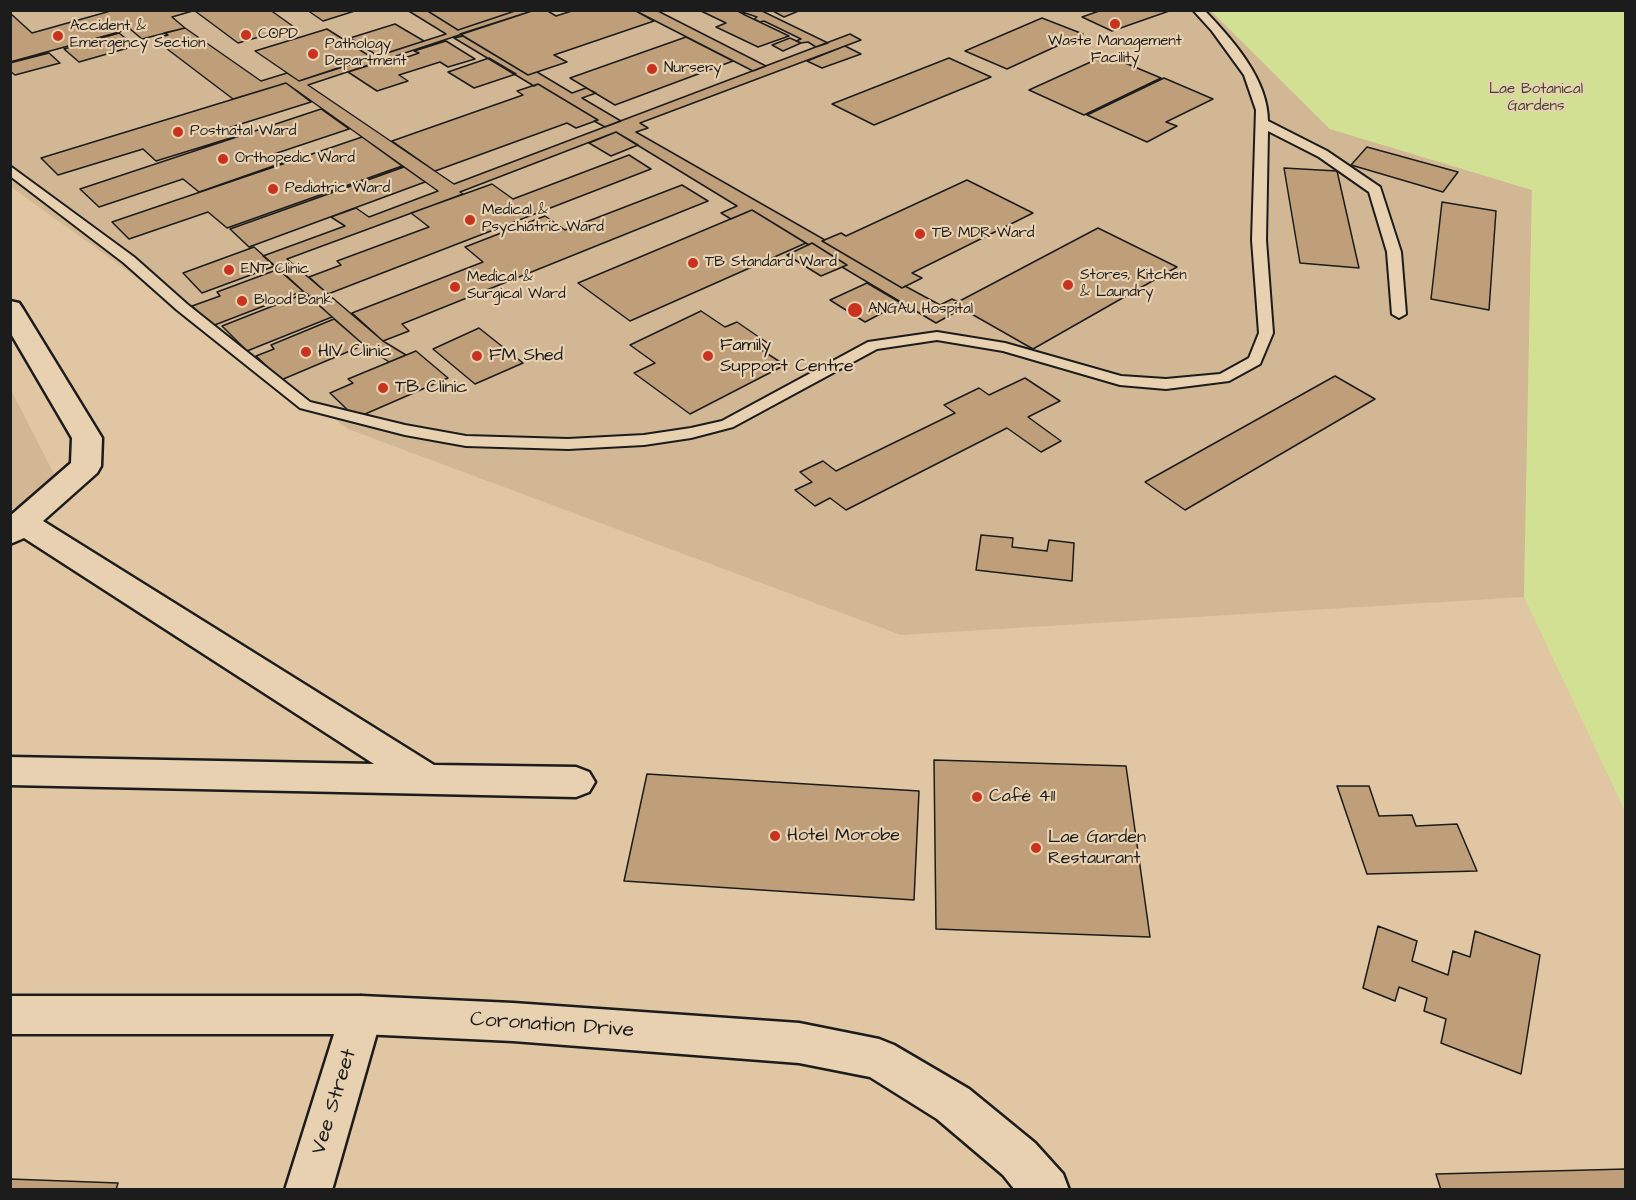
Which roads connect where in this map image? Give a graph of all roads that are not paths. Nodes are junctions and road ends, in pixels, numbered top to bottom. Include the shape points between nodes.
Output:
1 (1198, 10) edge
2 (1262, 123) junction
3 (10, 170) edge
4 (10, 309) edge
5 (1399, 314) dead end
6 (16, 529) edge
7 (10, 771) edge
8 (427, 779) junction
9 (576, 782) dead end
10 (10, 1015) edge
11 (361, 1015) junction
12 (308, 1190) edge
13 (1046, 1190) edge

1 - 2 lane via 1250,75 1262,110
2 - 3 lane via 1259,240 1266,333 1255,361 1224,378 1166,384 1120,381 1005,348 937,336 873,345 727,424 644,440 568,444 466,441 305,405 129,260
2 - 5 lane via 1323,154 1375,190 1394,252
4 - 6 street via 87,438 86,466
6 - 8 street
7 - 8 street
8 - 9 street
10 - 11 street, Coronation Drive
11 - 12 street, Vee Street
11 - 13 street, Coronation Drive via 799,1043 879,1059 953,1104 1018,1159

